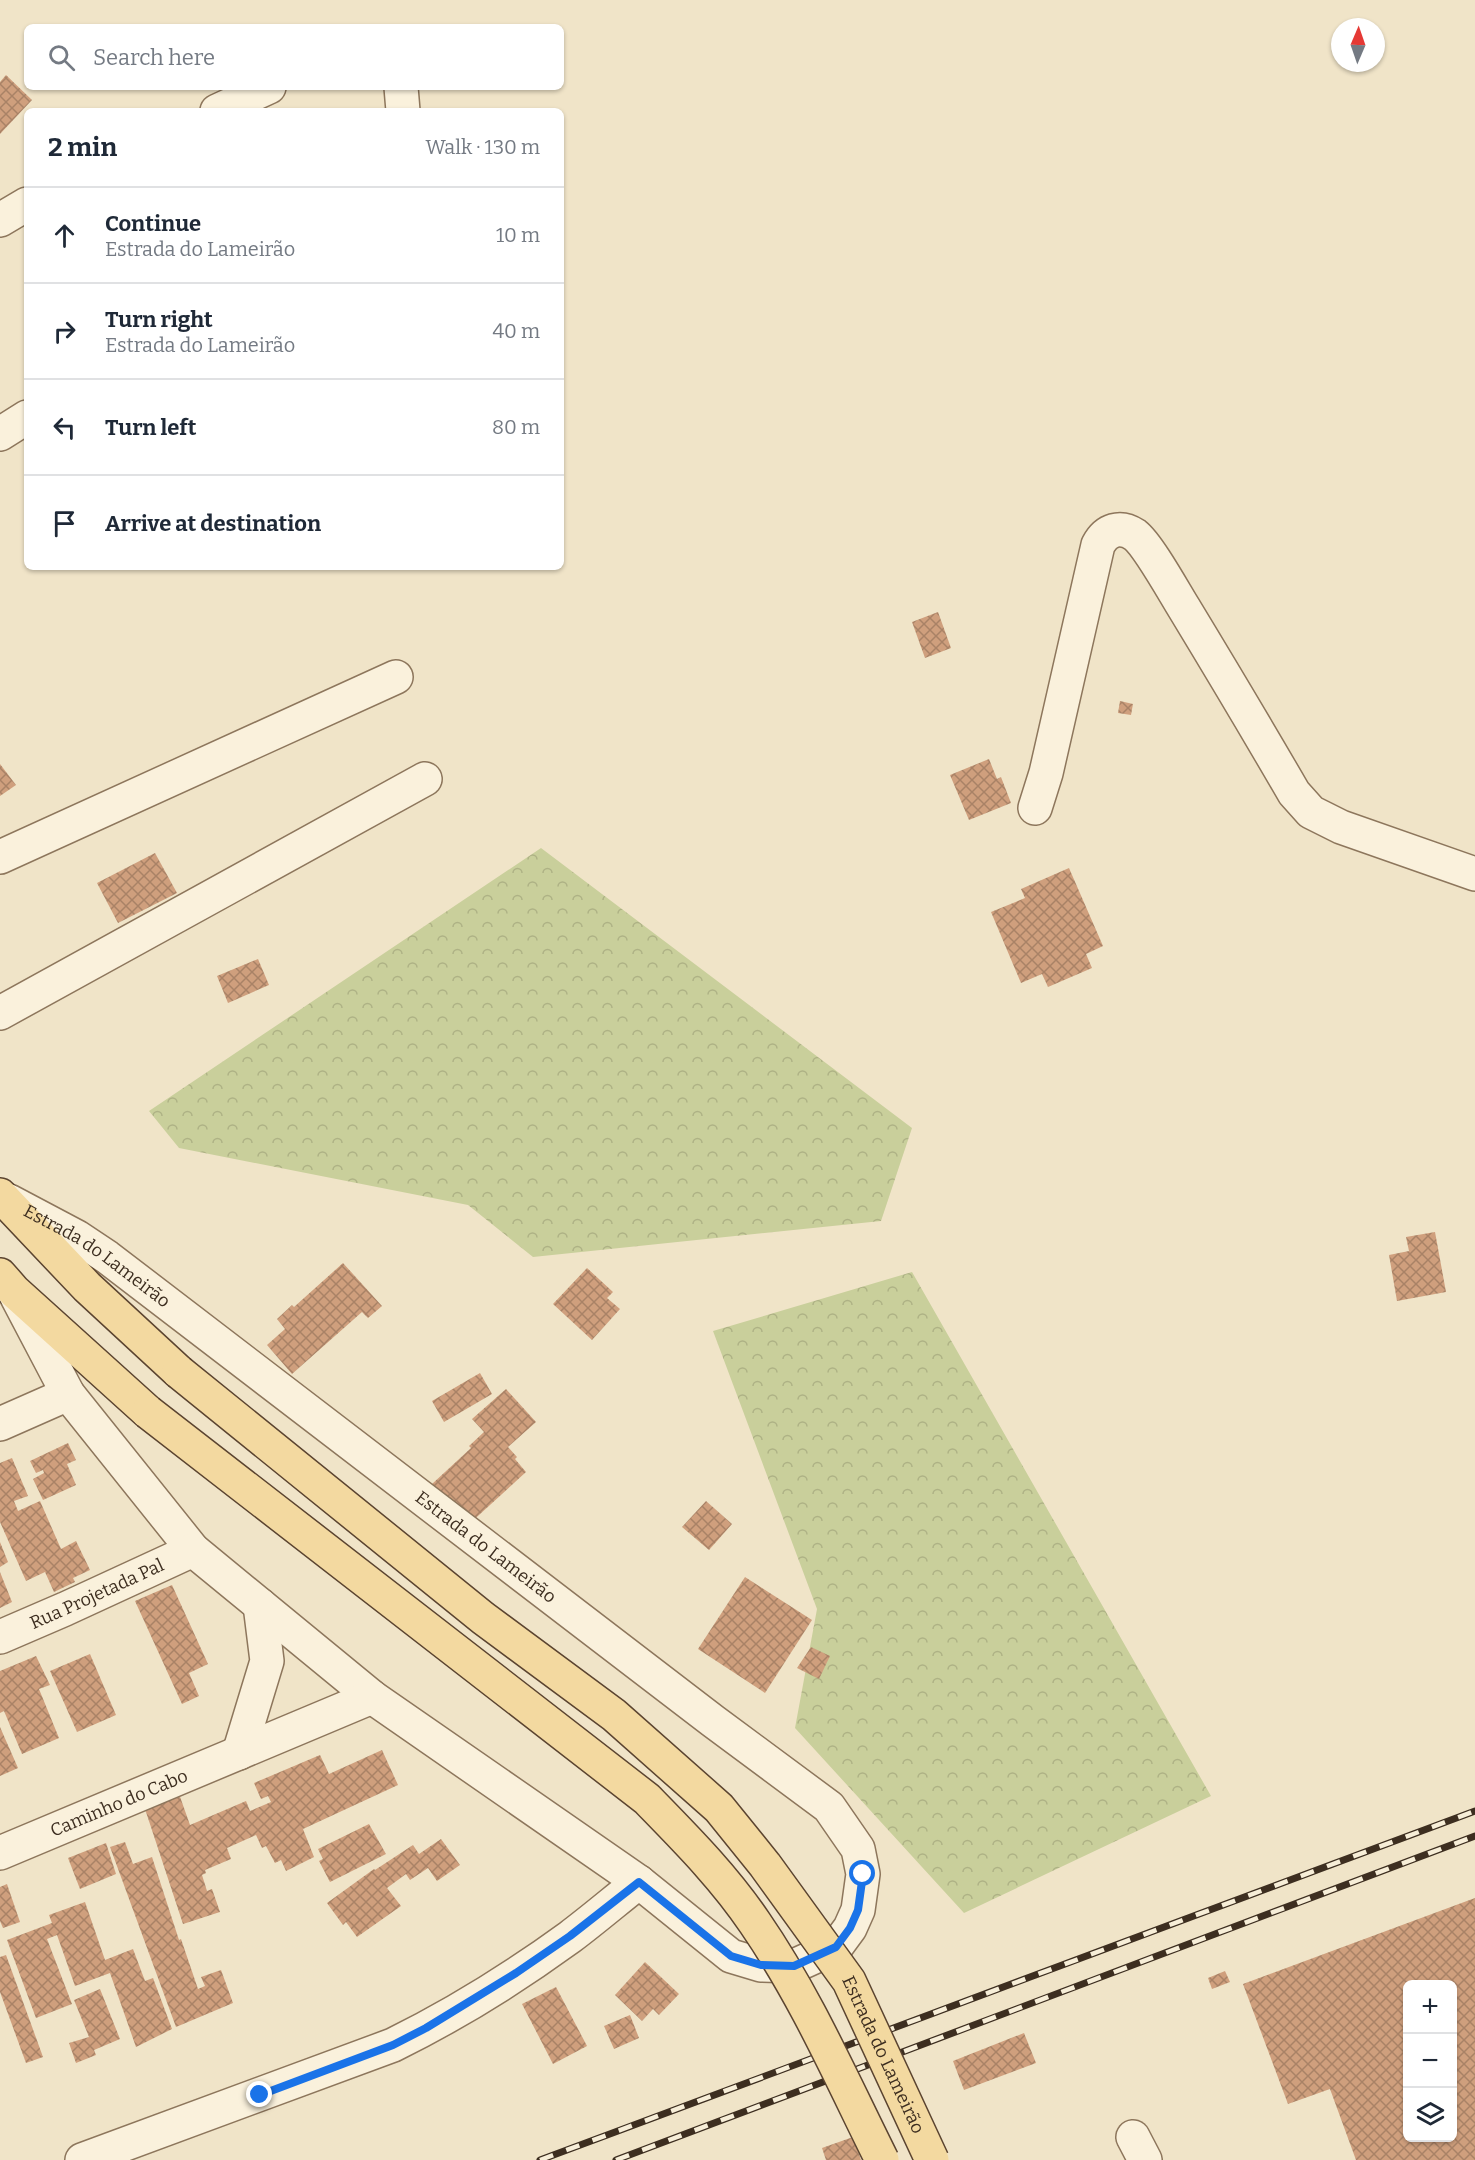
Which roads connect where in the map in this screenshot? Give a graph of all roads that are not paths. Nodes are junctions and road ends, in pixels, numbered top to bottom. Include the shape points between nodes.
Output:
1 (262, 90) edge
2 (401, 90) edge
3 (224, 108) edge
4 (403, 108) edge
5 (24, 206) edge
6 (0, 220) edge
7 (24, 419) edge
8 (0, 434) edge
9 (396, 677) dead end
10 (425, 779) dead end
11 (1035, 808) dead end
12 (0, 857) edge
13 (1475, 874) edge
14 (0, 1013) edge
15 (1, 1196) edge
16 (7, 1283) edge
17 (68, 1394) junction
18 (0, 1424) edge
19 (193, 1550) junction
20 (260, 1605) junction
21 (0, 1637) edge
22 (372, 1697) junction
23 (239, 1753) junction
24 (0, 1853) edge
25 (639, 1882) junction
26 (82, 2160) edge
27 (882, 2160) edge
28 (932, 2160) edge

1 - 3 street
2 - 4 street
5 - 6 street
7 - 8 street
9 - 12 street
10 - 14 street
11 - 13 street via 1098,545 1112,530 1124,530 1137,537 1167,580 1294,793 1311,812 1341,827
15 - 25 street, Estrada do Lameirão via 107,1257 830,1807 858,1849 863,1874 858,1910 836,1947 794,1966 761,1965 731,1956
15 - 28 main road, Estrada do Lameirão, bridge via 87,1287 179,1372 483,1618 614,1716 719,1808 849,1981
16 - 17 street, Estrada do Lameirão
16 - 27 main road, Estrada do Lameirão, bridge via 148,1412 656,1808 713,1866 755,1923 797,1991
17 - 18 street
17 - 19 street, Estrada do Lameirão
19 - 20 street, Estrada do Lameirão
19 - 21 street, Rua Projetada Pal
20 - 22 street, Estrada do Lameirão
20 - 23 street via 267,1661
22 - 23 street, Caminho do Cabo
22 - 25 street, Estrada do Lameirão
23 - 24 street, Caminho do Cabo
25 - 26 street via 534,1961 410,2037

